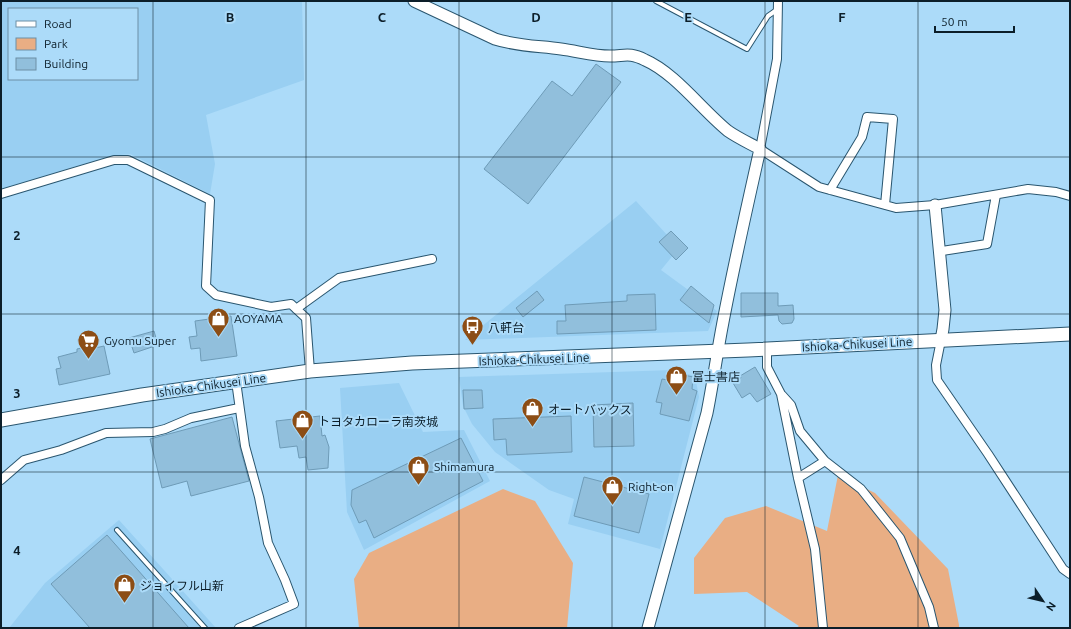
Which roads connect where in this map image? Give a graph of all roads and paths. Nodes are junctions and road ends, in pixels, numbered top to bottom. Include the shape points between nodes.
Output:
1 (656, 1) edge
2 (417, 2) edge
3 (778, 5) edge
4 (760, 149) junction
5 (830, 190) junction
6 (1, 194) edge
7 (996, 195) junction
8 (1070, 196) edge
9 (885, 205) junction
10 (935, 205) junction
11 (942, 251) dead end
12 (432, 259) dead end
13 (296, 309) junction
14 (1070, 334) edge
15 (941, 340) junction
16 (767, 349) junction
17 (718, 351) junction
18 (310, 371) junction
19 (236, 381) junction
20 (781, 394) junction
21 (239, 408) junction
22 (1, 420) edge
23 (825, 461) junction
24 (798, 478) junction
25 (1, 480) edge
26 (117, 530) dead end
27 (1070, 574) edge
28 (205, 628) edge
29 (239, 628) edge
30 (648, 628) edge
31 (823, 628) edge
32 (934, 628) edge

1 - 3 lane via 746,49
2 - 4 street via 506,42 610,56 632,55 646,60 661,69 728,130
3 - 4 street via 777,59
4 - 5 street via 806,180
4 - 17 street
5 - 9 street
5 - 9 street via 862,138 867,117 893,119
6 - 13 street via 114,160 128,160 210,200 206,286 216,295 271,307 291,304
7 - 8 street via 1028,189
7 - 10 street
7 - 11 street via 987,244
9 - 10 street via 896,208
10 - 15 street via 944,310
12 - 13 street via 339,278
13 - 18 street via 306,318
14 - 15 main road, Ishioka-Chikusei Line
15 - 16 main road, Ishioka-Chikusei Line
15 - 27 street via 936,365 938,380 1063,569
16 - 17 main road, Ishioka-Chikusei Line
16 - 20 street via 767,367
17 - 18 main road, Ishioka-Chikusei Line via 412,363
17 - 30 street via 706,413
18 - 19 main road, Ishioka-Chikusei Line
19 - 21 street
19 - 22 main road, Ishioka-Chikusei Line
20 - 23 street via 791,405 800,431
20 - 24 street
21 - 25 street via 191,418 153,432 106,433 61,450 24,460
21 - 29 street via 245,446 268,543 294,604
23 - 24 street
23 - 32 street via 861,489 900,538 930,607
24 - 31 street via 814,549
26 - 28 lane

